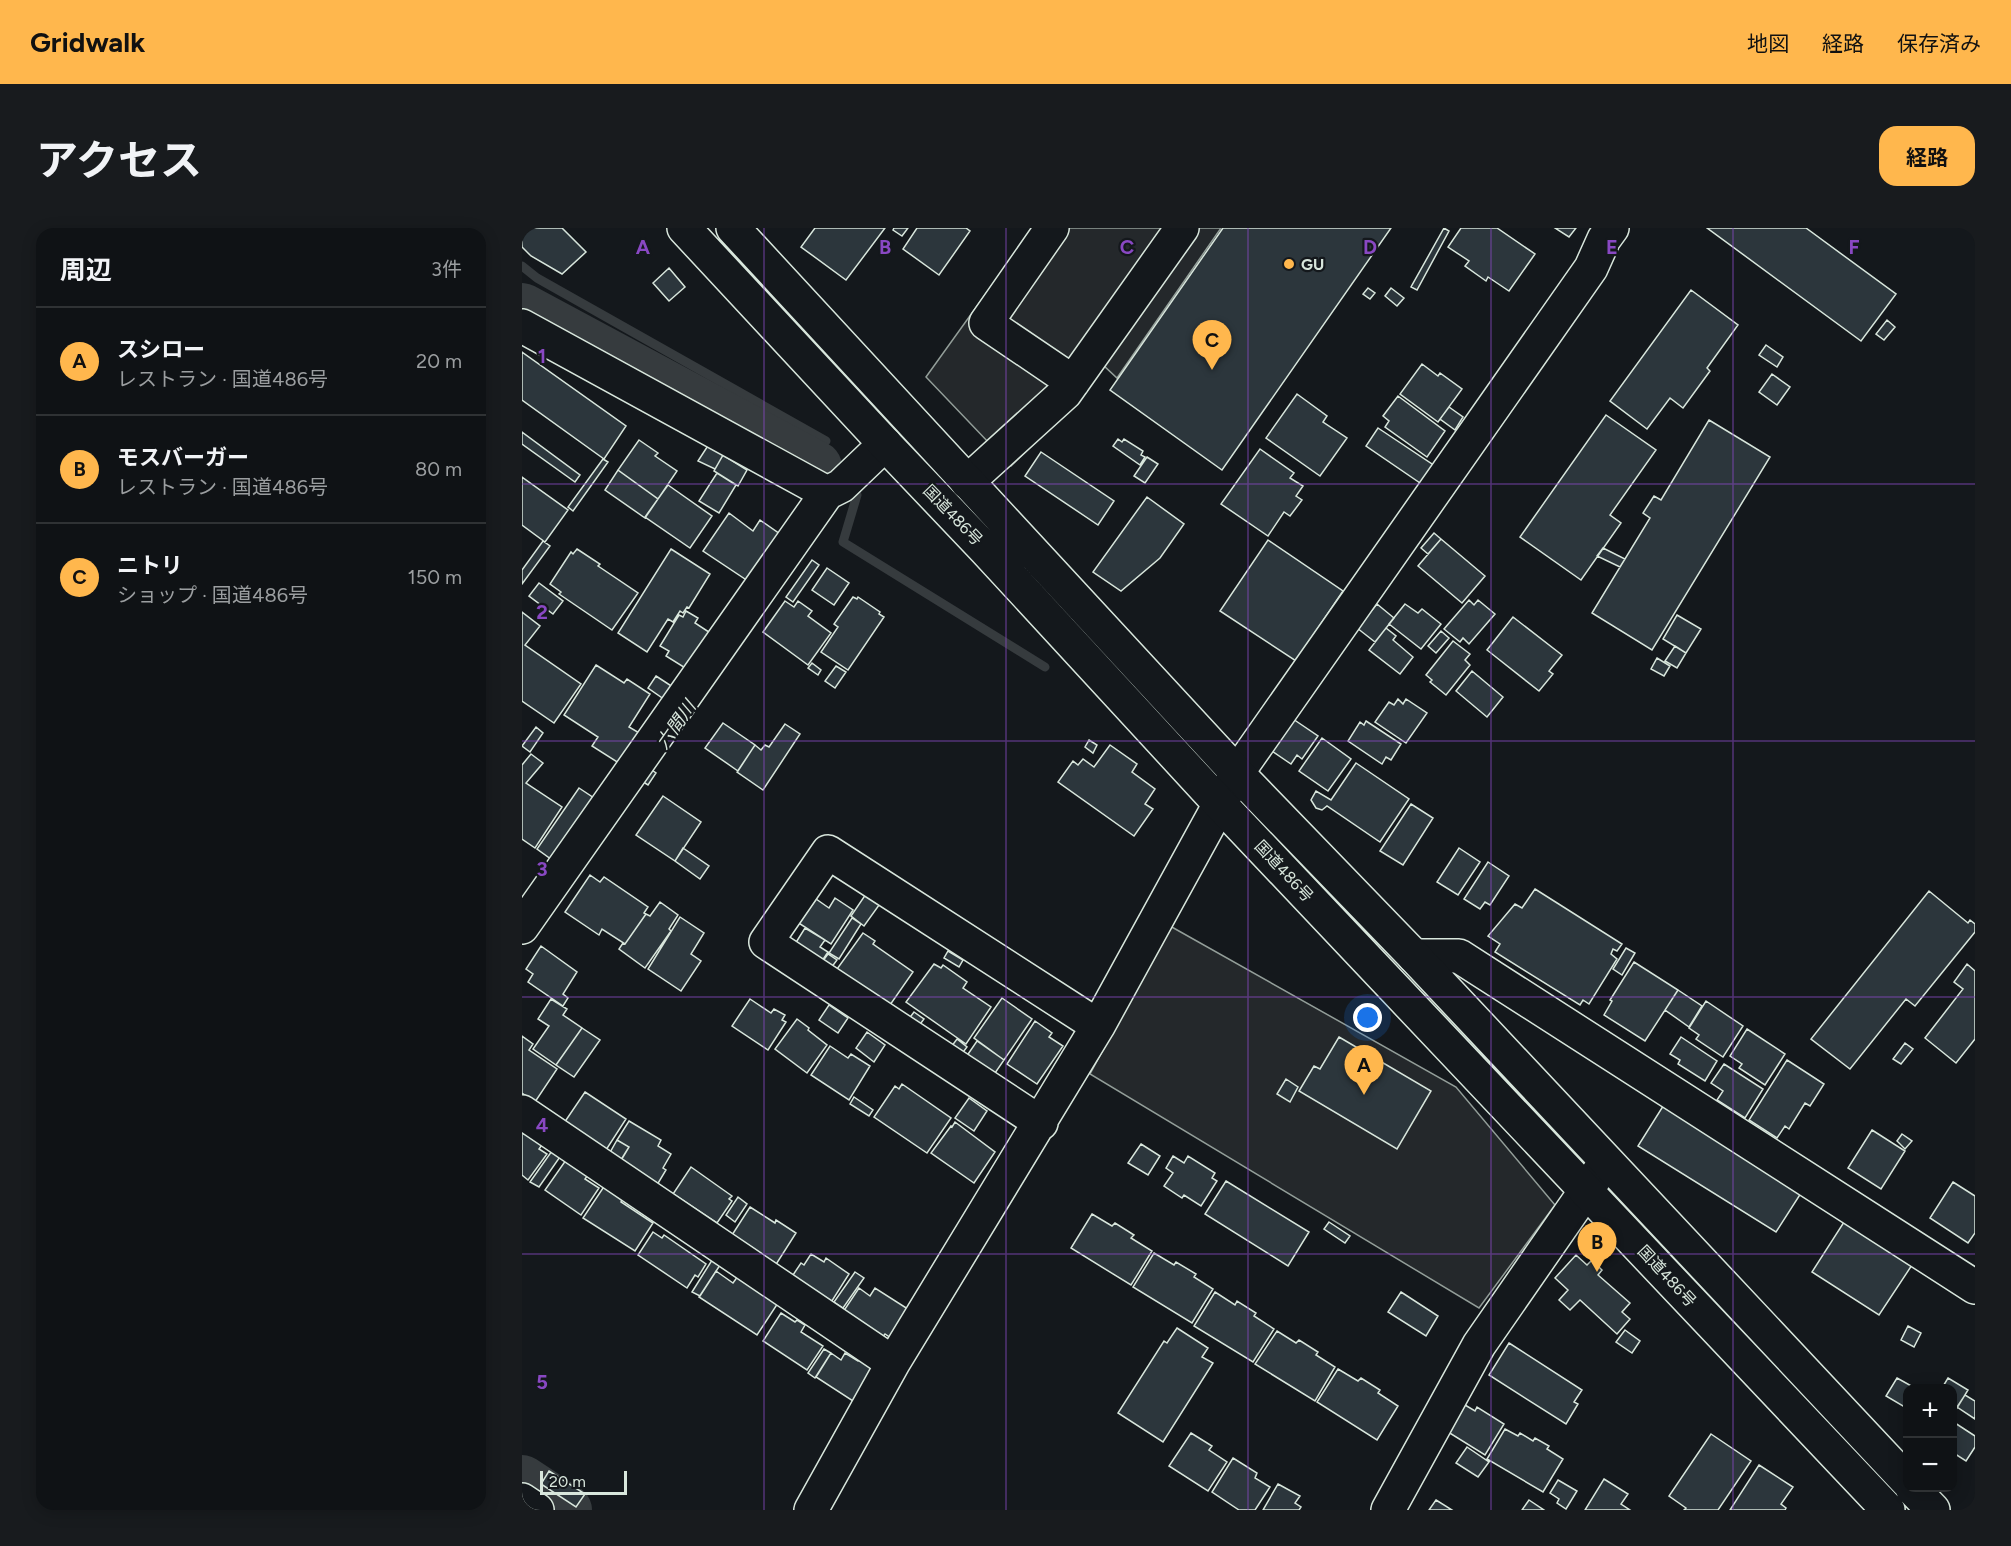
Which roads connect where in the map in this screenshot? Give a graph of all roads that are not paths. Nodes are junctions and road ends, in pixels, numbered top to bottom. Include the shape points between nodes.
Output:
1 (684, 228) edge
2 (733, 228) edge
3 (1052, 228) edge
4 (1182, 228) edge
5 (1612, 228) edge
6 (522, 326) edge
7 (1073, 382) junction
8 (885, 444) junction
9 (968, 482) junction
10 (827, 493) junction
11 (1238, 773) junction
12 (1220, 804) junction
13 (522, 927) edge
14 (1414, 956) junction
15 (1098, 1026) junction
16 (522, 1112) edge
17 (1041, 1123) junction
18 (1605, 1162) junction
19 (1586, 1190) junction
20 (1975, 1287) edge
21 (893, 1363) junction
22 (1903, 1477) edge
23 (1916, 1492) edge
24 (522, 1500) edge
25 (537, 1510) edge
26 (811, 1510) edge
27 (1388, 1510) edge
28 (1888, 1510) edge
29 (1934, 1510) edge

1 - 8 main road, 国道486号
2 - 9 main road, 国道486号
3 - 7 main road via 986,323
4 - 7 main road
5 - 11 main road via 1591,268
6 - 10 main road
7 - 9 main road
8 - 10 main road via 841,486
8 - 12 main road, 国道486号
9 - 11 main road, 国道486号
10 - 13 main road
11 - 12 main road
11 - 14 main road, 国道486号
12 - 15 main road
12 - 19 main road, 国道486号
14 - 18 main road, 国道486号
14 - 20 main road via 1459,956
15 - 17 main road
15 - 17 main road via 828,852 766,942
16 - 21 main road
17 - 21 main road
18 - 19 main road
18 - 22 main road, 国道486号
19 - 27 main road via 1479,1345
19 - 28 main road, 国道486号
21 - 26 main road
23 - 29 main road
24 - 25 main road

